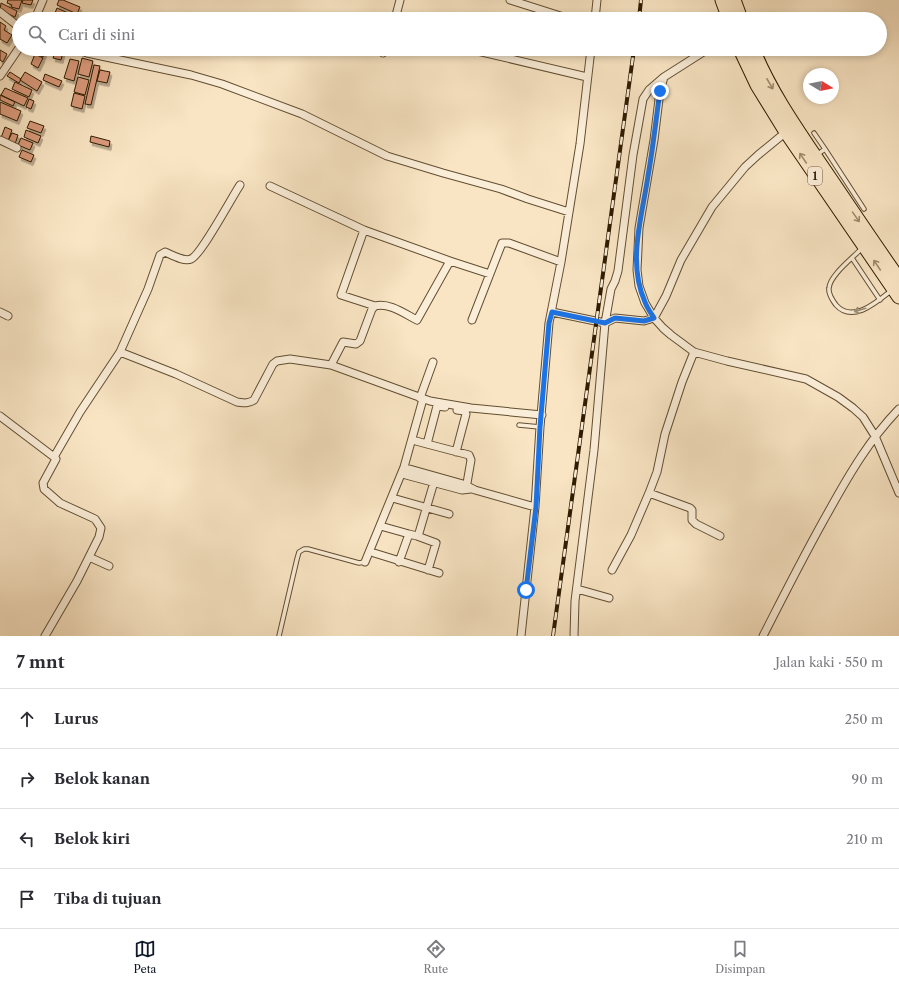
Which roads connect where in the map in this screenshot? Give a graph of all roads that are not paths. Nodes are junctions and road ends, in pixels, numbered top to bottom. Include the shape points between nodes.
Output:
1 (43, 0) edge
2 (400, 0) edge
3 (510, 0) edge
4 (597, 0) edge
5 (727, 1) edge
6 (0, 12) edge
7 (38, 12) edge
8 (397, 12) edge
9 (548, 12) edge
10 (596, 12) edge
11 (728, 12) edge
12 (736, 12) edge
13 (12, 21) edge
14 (12, 55) edge
15 (101, 56) edge
16 (498, 56) edge
17 (590, 56) edge
18 (697, 56) edge
19 (743, 56) edge
20 (756, 56) edge
21 (2, 66) edge
22 (0, 76) edge
23 (587, 77) junction
24 (664, 77) junction
25 (786, 132) junction
26 (814, 133) dead end
27 (0, 140) edge
28 (17, 148) dead end
29 (820, 152) junction
30 (240, 185) dead end
31 (270, 186) dead end
32 (845, 190) junction
33 (864, 209) dead end
34 (569, 212) junction
35 (364, 230) junction
36 (864, 246) junction
37 (852, 258) junction
38 (450, 261) junction
39 (561, 262) junction
40 (490, 274) junction
41 (897, 288) edge
42 (880, 300) junction
43 (375, 306) junction
44 (0, 312) edge
45 (552, 312) junction
46 (8, 316) dead end
47 (654, 318) junction
48 (472, 320) dead end
49 (605, 323) junction
50 (120, 352) junction
51 (694, 352) junction
52 (433, 362) dead end
53 (331, 365) junction
54 (422, 398) junction
55 (899, 409) edge
56 (542, 415) junction
57 (0, 416) edge
58 (519, 425) dead end
59 (540, 427) junction
60 (875, 436) junction
61 (416, 441) dead end
62 (427, 444) junction
63 (456, 452) junction
64 (54, 457) junction
65 (468, 488) junction
66 (649, 492) junction
67 (899, 493) edge
68 (396, 499) dead end
69 (536, 507) junction
70 (427, 508) junction
71 (448, 514) dead end
72 (384, 527) dead end
73 (409, 534) junction
74 (417, 536) junction
75 (720, 536) dead end
76 (374, 553) dead end
77 (89, 557) junction
78 (365, 562) joint
79 (399, 562) junction
80 (109, 566) dead end
81 (428, 570) junction
82 (612, 570) dead end
83 (439, 573) dead end
84 (577, 588) junction
85 (609, 598) dead end
86 (45, 636) edge
87 (279, 636) edge
88 (521, 636) edge
89 (574, 636) edge
90 (763, 636) edge

1 - 7 street
2 - 8 street
3 - 9 street
4 - 10 street
5 - 11 highway
5 - 12 highway
6 - 13 street
14 - 21 street
15 - 34 street via 222,84 302,114 386,156 501,189
16 - 23 street
17 - 23 street
18 - 24 street
19 - 25 highway, 1 via 757,85
20 -> 29 highway, 1 via 784,108
21 - 22 street
23 - 34 street
24 - 47 street via 637,248 640,286 645,303
24 - 49 street via 643,99 618,270 611,289
36 -> 25 highway, 1
25 - 47 street via 745,167 712,207 681,260
26 - 29 lane
27 - 28 street
29 - 32 highway, 1
30 - 50 street via 202,248 192,259 187,260 165,252 160,255
31 - 35 street
32 - 33 lane
32 -> 41 highway, 1
34 - 39 street
35 - 38 street
35 - 43 street via 341,295
36 - 37 lane
41 -> 36 highway, 1
37 - 42 lane
42 -> 37 lane via 854,312 840,309 834,302 829,288 834,276
38 - 40 street
38 - 43 street via 417,320 396,309
39 - 40 street via 509,243 502,243
39 - 45 street
40 - 48 street
41 - 42 lane
43 - 53 street via 360,341 356,344 343,342
44 - 46 street
45 - 49 street
45 - 56 street
47 - 49 street via 644,321 615,318
47 - 51 street
49 - 84 street via 594,450
50 - 53 street via 244,403 254,400 273,364 278,361
50 - 64 street
51 - 60 street via 806,379 853,408 863,417
51 - 66 street via 665,434
52 - 54 street
53 - 54 street
54 - 56 street via 471,408
54 - 78 street via 404,467
55 - 60 street
56 - 59 street
57 - 64 street
58 - 59 lane
59 - 69 street
60 - 67 street
60 - 90 street via 846,480
61 - 62 street
62 - 63 street
62 - 63 street via 437,406 464,411 466,414
63 - 65 street via 468,454 470,457
64 - 77 street via 56,459 43,483 44,489 60,503 94,519 101,528 100,537
65 - 69 street
65 - 70 street via 434,480
66 - 75 street via 690,508 692,520 696,524
66 - 82 street via 631,535
68 - 70 street
69 - 88 street
70 - 71 street
70 - 74 street
72 - 73 street
73 - 74 street
73 - 79 street
74 - 81 street via 436,543
76 - 79 street
77 - 80 street
77 - 86 street
78 - 87 lane via 359,563 308,549 299,552
79 - 81 street
81 - 83 street
84 - 85 street
84 - 89 street

